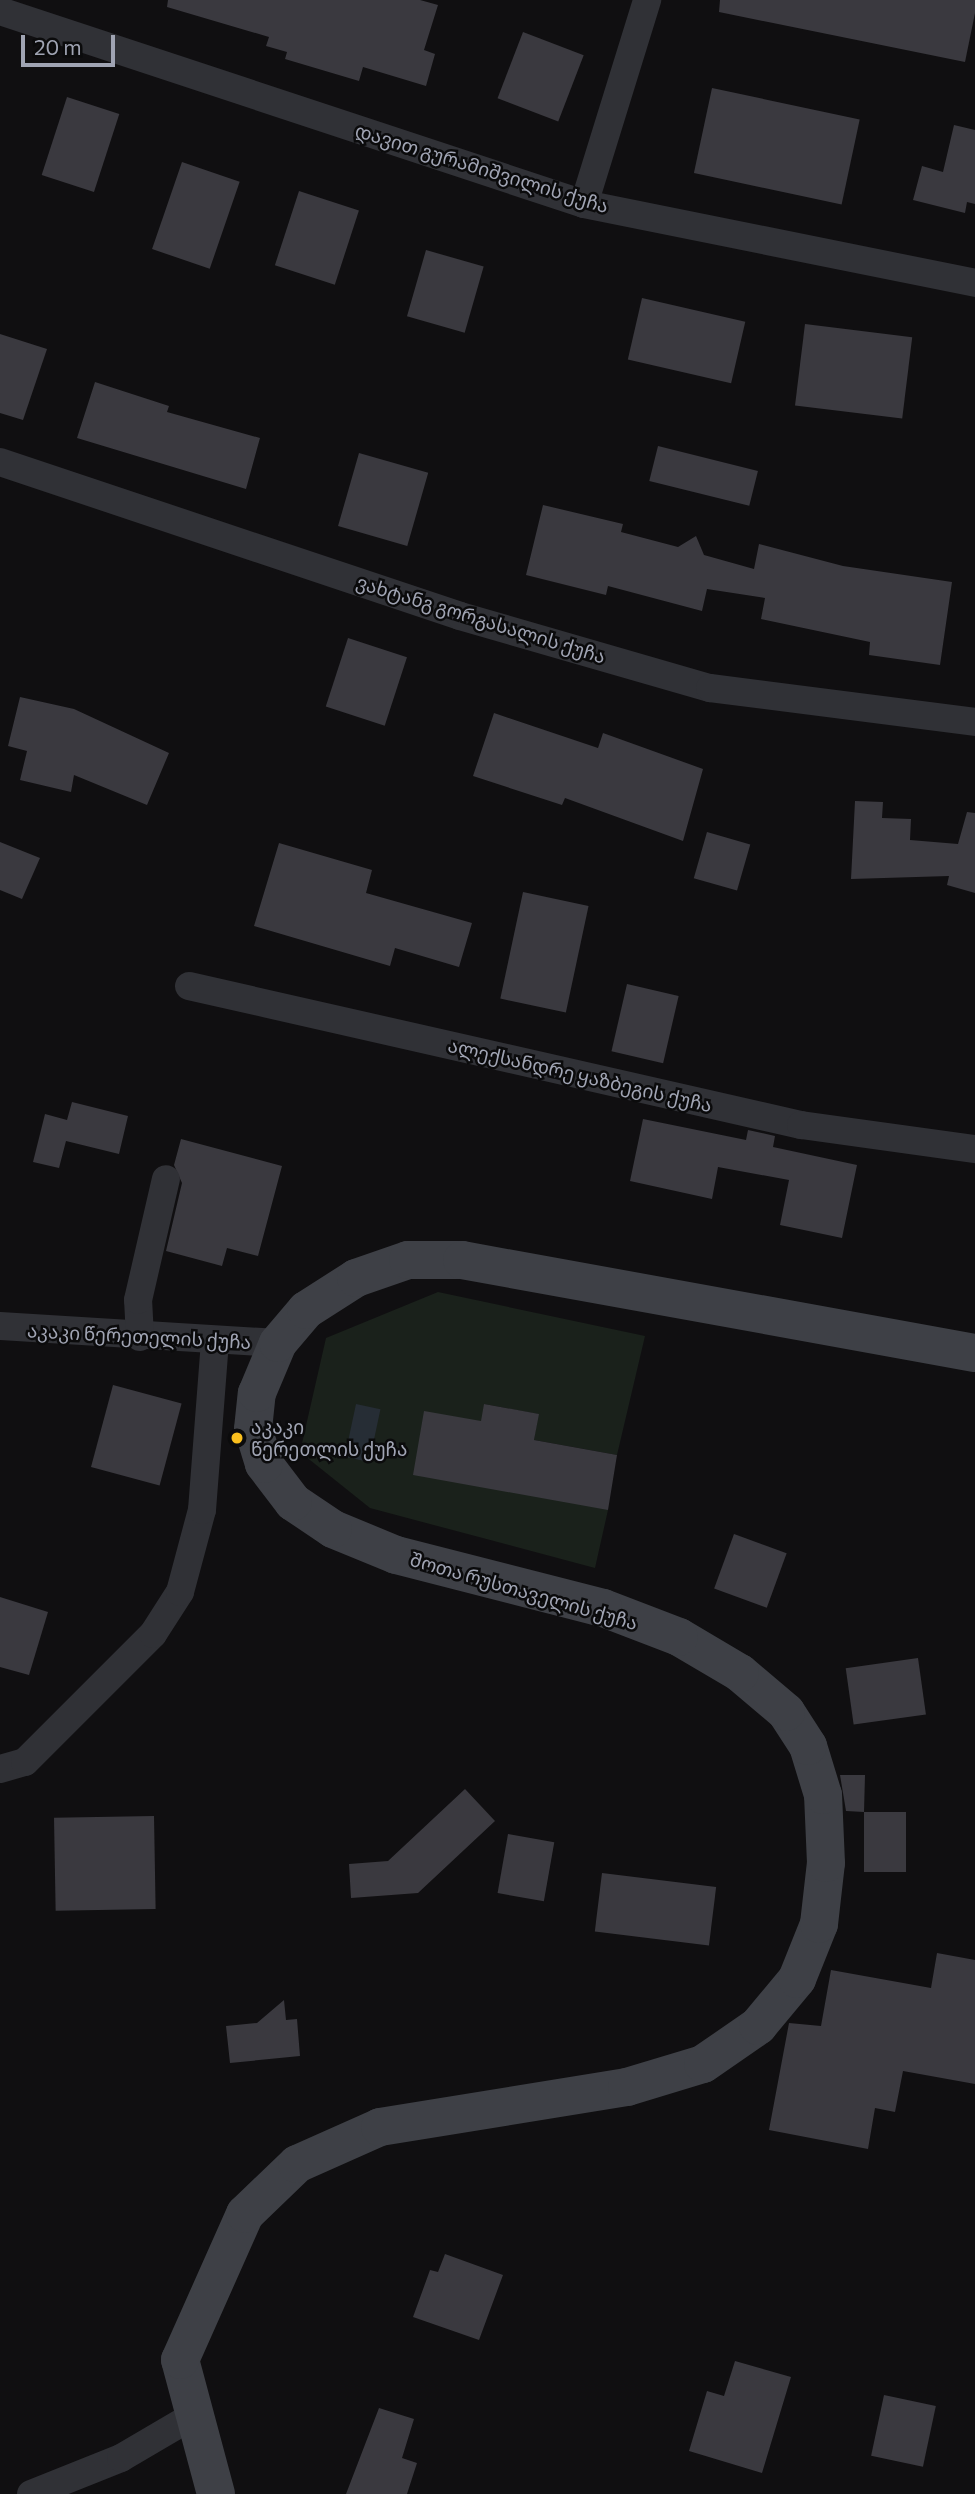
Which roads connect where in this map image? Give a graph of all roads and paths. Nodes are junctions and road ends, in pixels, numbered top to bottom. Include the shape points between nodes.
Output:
1 (647, 0) edge
2 (0, 11) edge
3 (584, 204) junction
4 (975, 283) edge
5 (0, 462) edge
6 (975, 722) edge
7 (189, 986) dead end
8 (975, 1149) edge
9 (166, 1179) dead end
10 (0, 1326) edge
11 (140, 1337) junction
12 (215, 1340) junction
13 (278, 1343) junction
14 (975, 1353) edge
15 (0, 1769) edge
16 (191, 2417) junction
17 (31, 2494) edge
18 (216, 2494) edge

1 - 3 street
2 - 3 street, დავით გურამიშვილის ქუჩა
3 - 4 street, დავით გურამიშვილის ქუჩა
5 - 6 street, ვახტანგ გორგასალის ქუჩა via 460,615 710,688
7 - 8 street, ალექსანდრე ყაზბეგის ქუჩა via 801,1125
9 - 11 street via 141,1286
10 - 11 street, აკაკი წერეთელის ქუჩა
11 - 12 street, აკაკი წერეთელის ქუჩა
12 - 13 street, აკაკი წერეთელის ქუჩა
12 - 15 street via 202,1510 180,1592 153,1634 25,1762
13 - 14 main road, შოთა რუსთაველის ქუჩა via 306,1310 356,1278 408,1260 462,1260
13 - 16 main road, შოთა რუსთაველის ქუჩა via 257,1393 253,1429 264,1464 293,1502 333,1529 396,1555 603,1608 679,1637 740,1673 786,1712 808,1746 823,1795 826,1863 819,1924 797,1979 758,2026 703,2064 627,2087 380,2127 297,2164 245,2214 195,2317 180,2360
16 - 17 street via 121,2458
16 - 18 main road, შოთა რუსთაველის ქუჩა

